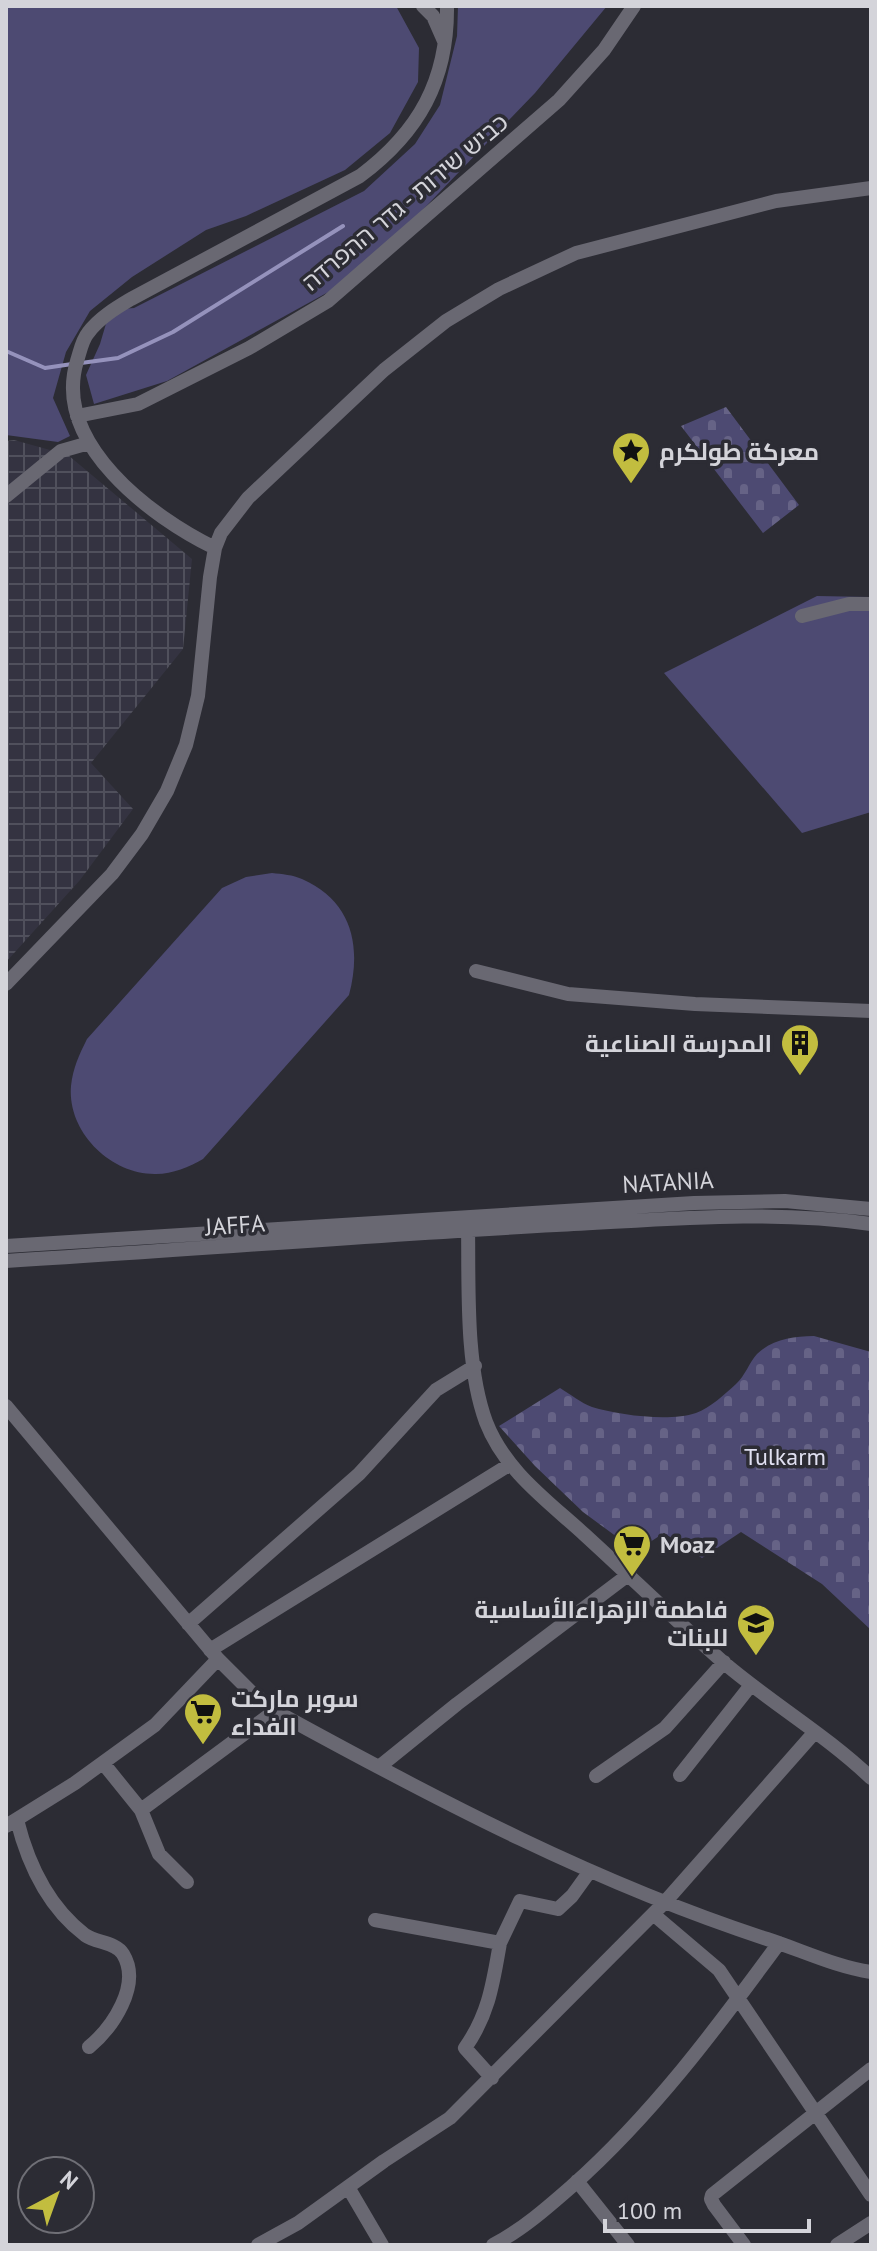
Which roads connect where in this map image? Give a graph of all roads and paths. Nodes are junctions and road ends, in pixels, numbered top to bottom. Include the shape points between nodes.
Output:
1 (423, 6) edge
2 (447, 6) edge
3 (634, 6) edge
4 (446, 45) junction
5 (871, 188) edge
6 (77, 416) junction
7 (89, 443) junction
8 (6, 496) edge
9 (215, 548) junction
10 (871, 604) edge
11 (802, 616) dead end
12 (476, 971) dead end
13 (6, 984) edge
14 (871, 1011) edge
15 (871, 1209) edge
16 (468, 1223) junction
17 (871, 1224) edge
18 (6, 1246) edge
19 (6, 1261) edge
20 (475, 1366) junction
21 (6, 1406) edge
22 (509, 1465) junction
23 (628, 1575) junction
24 (188, 1624) junction
25 (214, 1654) junction
26 (724, 1662) junction
27 (751, 1685) junction
28 (275, 1711) junction
29 (814, 1733) junction
30 (103, 1763) junction
31 (379, 1767) junction
32 (680, 1775) dead end
33 (596, 1776) dead end
34 (871, 1778) edge
35 (141, 1810) junction
36 (11, 1823) edge
37 (590, 1871) junction
38 (187, 1882) dead end
39 (665, 1902) junction
40 (653, 1914) junction
41 (375, 1920) dead end
42 (500, 1943) junction
43 (779, 1943) junction
44 (871, 1972) edge
45 (738, 1998) junction
46 (89, 2047) dead end
47 (871, 2069) edge
48 (492, 2078) junction
49 (817, 2114) junction
50 (577, 2181) junction
51 (348, 2187) junction
52 (871, 2195) edge
53 (871, 2223) edge
54 (258, 2245) edge
55 (382, 2245) edge
56 (493, 2245) edge
57 (628, 2245) edge
58 (744, 2245) edge
59 (837, 2245) edge

1 - 4 street
2 - 4 street
3 - 6 street, כביש שירות - גדר ההפרדה via 559,100 328,301 138,404
4 - 6 street via 423,109 384,158 360,176 131,299 87,334 73,375
5 - 9 street via 776,201 641,235 576,253 512,283 416,343 233,515
6 - 7 street
7 - 8 street via 61,451
7 - 9 street via 118,479 159,514
9 - 13 street via 198,696 167,791 112,874
10 - 11 street
12 - 14 street via 568,994
15 - 16 street, NATANIA via 743,1200
16 - 17 street, NATANIA via 780,1216
16 - 18 street, JAFFA
16 - 19 street, JAFFA
16 - 20 street
20 - 22 street via 485,1420
20 - 24 street via 436,1390 359,1474
21 - 24 street
22 - 23 street
22 - 25 street
23 - 26 street
23 - 31 street
24 - 25 street
25 - 28 street
25 - 30 street via 155,1725
26 - 27 street
26 - 33 street via 665,1728
27 - 29 street
27 - 32 street
28 - 31 street
28 - 35 street
29 - 34 street
29 - 39 street
30 - 35 street
30 - 36 street
31 - 37 street
35 - 38 street via 159,1854
36 - 46 street via 52,1900 87,1936 125,1957 128,1979 120,2009
37 - 39 street
37 - 42 street via 558,1909 520,1901
39 - 40 street
39 - 43 street
40 - 45 street via 711,1963
40 - 48 street
41 - 42 street
42 - 48 street via 490,2000 465,2048
43 - 44 street
43 - 45 street
45 - 49 street
45 - 50 street via 678,2078
47 - 49 street
48 - 51 street via 450,2118
49 - 52 street
49 - 58 street via 712,2195
50 - 56 street
50 - 57 street
51 - 54 street
51 - 55 street
53 - 59 street

